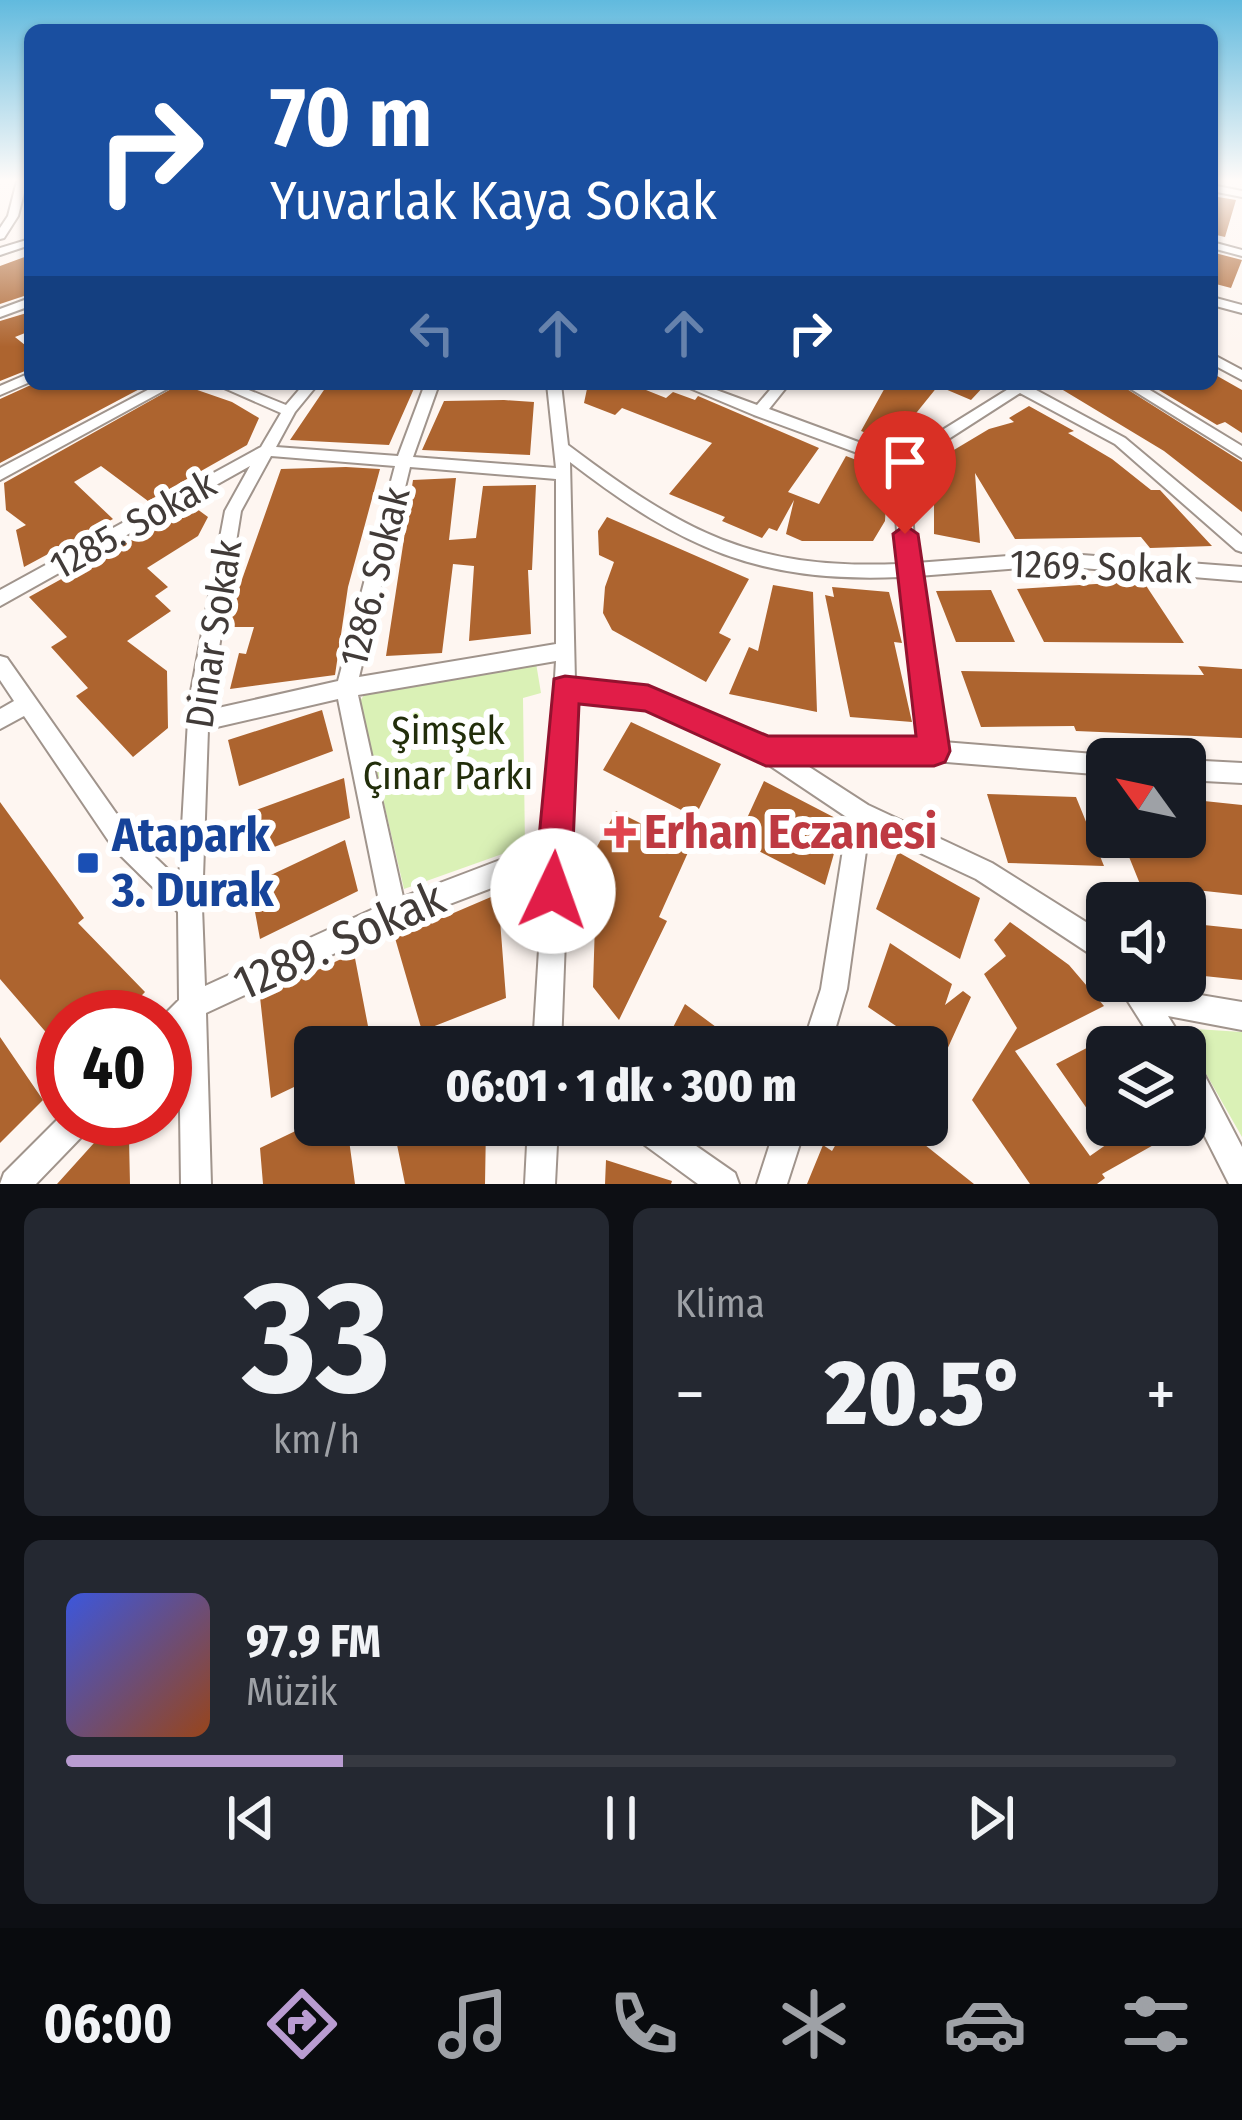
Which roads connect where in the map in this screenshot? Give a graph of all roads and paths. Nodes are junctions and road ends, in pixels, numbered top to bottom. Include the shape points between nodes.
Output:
1 (158, 390) edge
2 (237, 390) edge
3 (305, 390) edge
4 (430, 390) edge
5 (555, 390) edge
6 (702, 390) edge
7 (777, 390) edge
8 (1011, 390) edge
9 (1024, 390) edge
10 (1140, 390) edge
11 (289, 411) junction
12 (759, 412) junction
13 (561, 447) junction
14 (266, 451) junction
15 (1242, 453) edge
16 (404, 461) junction
17 (900, 463) junction
18 (564, 474) junction
19 (0, 475) edge
20 (1242, 546) edge
21 (908, 569) junction
22 (1242, 574) edge
23 (0, 598) edge
24 (565, 651) junction
25 (0, 664) edge
26 (346, 688) junction
27 (565, 689) junction
28 (26, 705) junction
29 (0, 720) edge
30 (198, 722) junction
31 (766, 751) junction
32 (934, 751) junction
33 (1086, 763) edge
34 (1206, 771) edge
35 (1242, 773) edge
36 (860, 813) junction
37 (554, 852) junction
38 (190, 907) junction
39 (394, 913) junction
40 (1086, 937) edge
41 (192, 990) edge
42 (1184, 1002) edge
43 (192, 1006) joint
44 (1242, 1016) edge
45 (549, 1026) edge
46 (823, 1026) edge
47 (1206, 1108) edge
48 (53, 1146) edge
49 (543, 1146) edge
50 (671, 1146) edge
51 (784, 1146) edge
52 (1242, 1178) edge
53 (15, 1184) edge
54 (196, 1184) edge
55 (540, 1184) edge
56 (724, 1184) edge
57 (772, 1184) edge

1 - 19 street
2 - 11 street
3 - 11 street, Dinar Sokak
4 - 16 street, 1286. Sokak
5 - 13 street
6 - 12 street
7 - 12 street
8 - 17 street
9 - 20 street via 1120,441
10 - 15 street
11 - 14 street, Dinar Sokak
12 - 17 street
13 - 18 street
13 - 21 street, 1269. Sokak via 668,522 742,554 809,568
14 - 16 street
14 - 23 street, 1285. Sokak
14 - 30 street, Dinar Sokak via 233,511
16 - 18 street
16 - 26 street, 1286. Sokak
17 - 21 street
18 - 24 street
21 - 22 street, 1269. Sokak via 1058,561
21 - 32 street
24 - 26 street
24 - 27 street
25 - 28 street
26 - 30 street
26 - 39 street, 1286. Sokak
27 - 31 street via 648,698
27 - 37 street
28 - 29 street
28 - 38 street via 122,841
30 - 38 street, Dinar Sokak
31 - 32 street
31 - 36 street
32 - 33 street
34 - 35 street
36 - 40 street via 984,871
36 - 46 street
37 - 39 street, 1289. Sokak
37 - 45 street
38 - 41 street, Dinar Sokak
39 - 43 street, 1289. Sokak
42 - 44 street
43 - 54 street, Dinar Sokak
47 - 52 street
48 - 53 street
49 - 55 street
50 - 56 street
51 - 57 street

